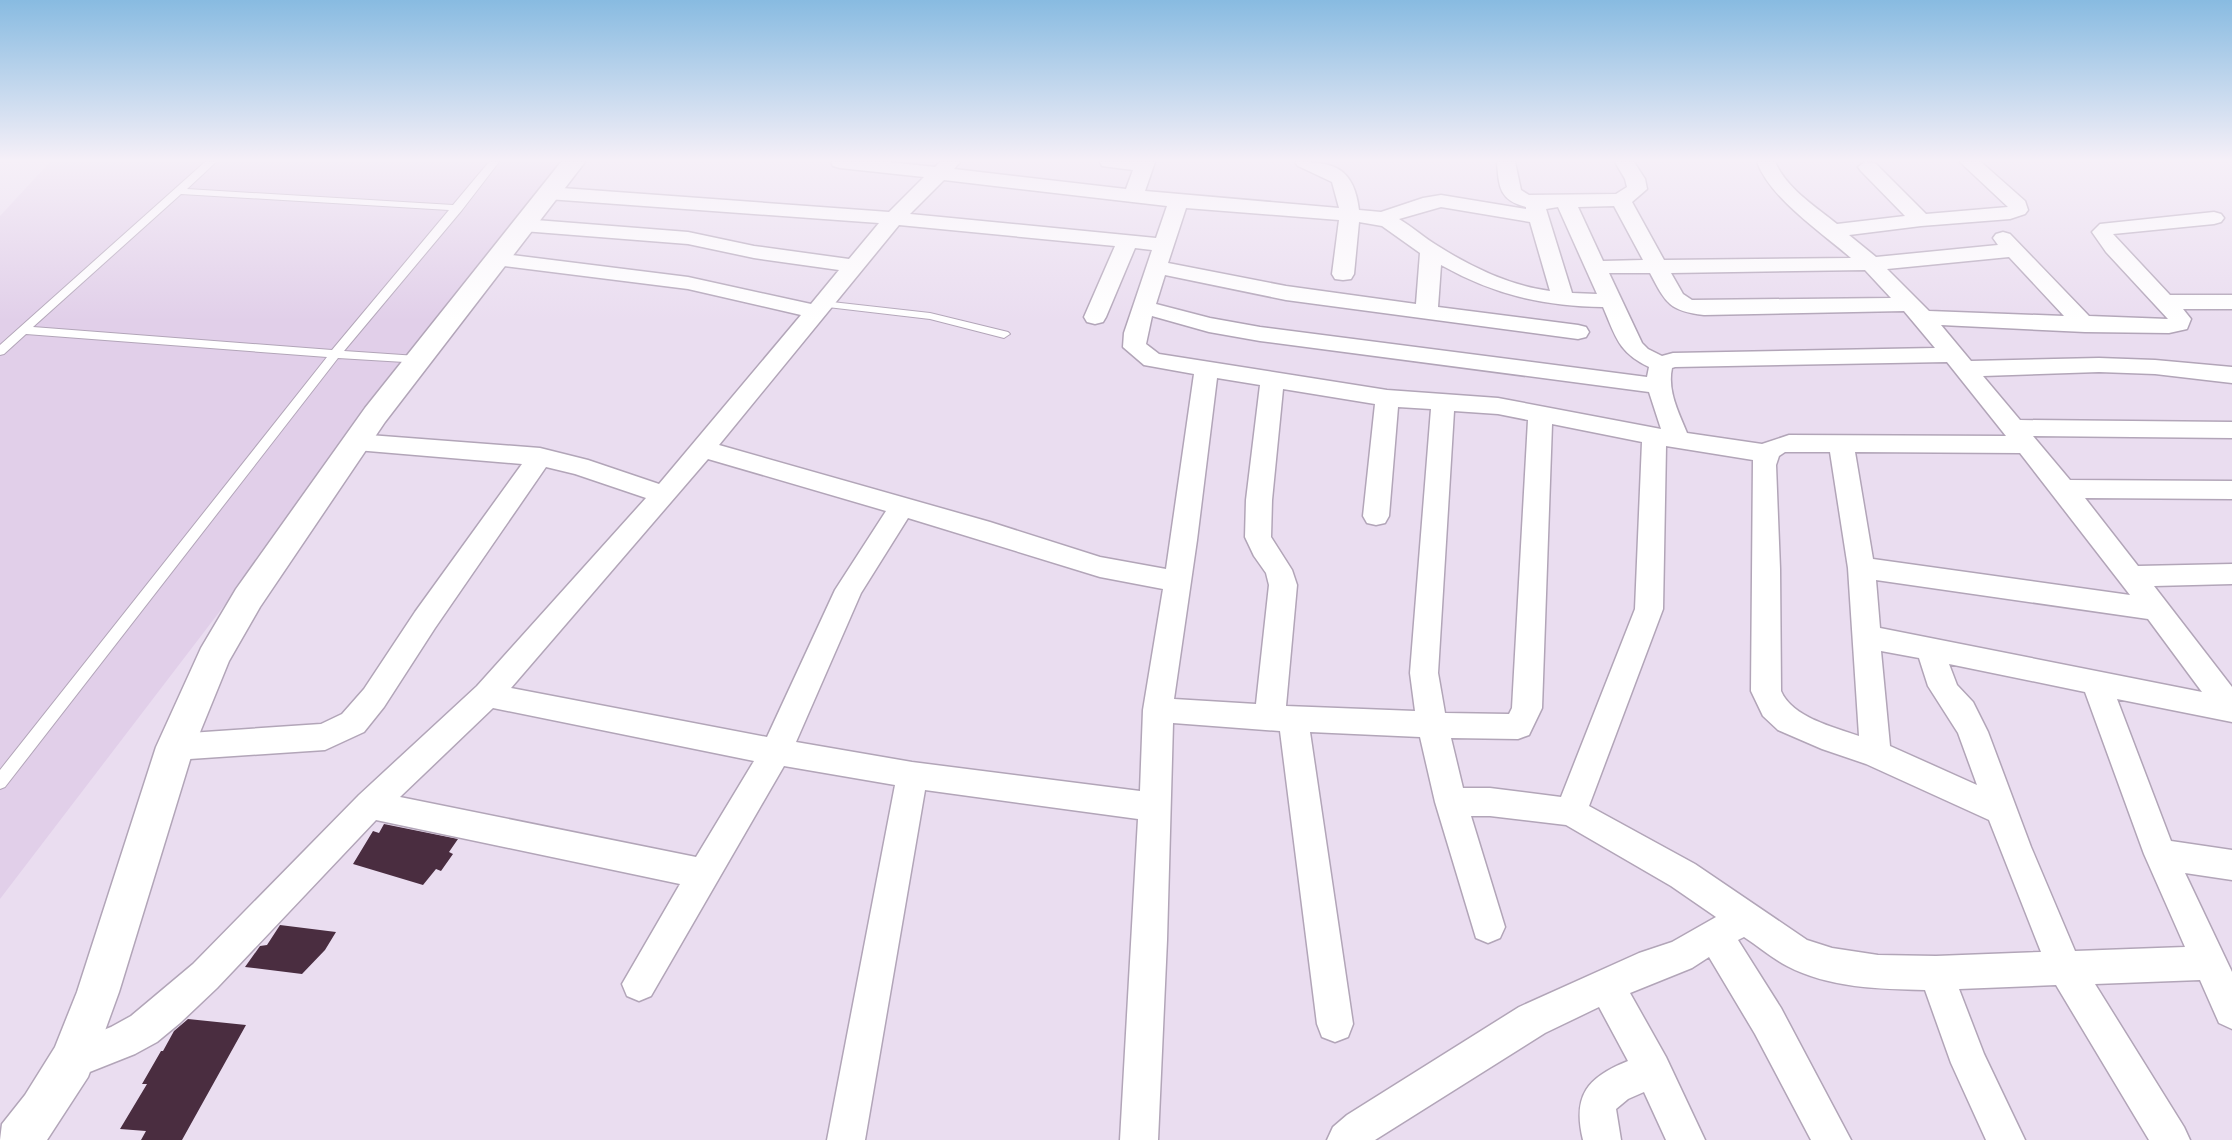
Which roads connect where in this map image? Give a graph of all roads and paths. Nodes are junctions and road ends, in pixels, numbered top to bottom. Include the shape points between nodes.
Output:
1 (152, 215) edge
2 (452, 215) edge
3 (531, 215) edge
4 (843, 215) edge
5 (898, 215) edge
6 (1173, 215) edge
7 (1349, 215) edge
8 (1359, 215) edge
9 (1392, 215) edge
10 (1540, 215) edge
11 (1572, 215) edge
12 (1629, 215) edge
13 (1814, 215) edge
14 (1916, 215) edge
15 (1988, 215) edge
16 (1980, 216) junction
17 (1382, 218) junction
18 (2214, 218) dead end
19 (894, 219) junction
20 (1921, 220) junction
21 (523, 225) junction
22 (1833, 231) junction
23 (1127, 242) junction
24 (2015, 250) junction
25 (1431, 251) junction
26 (1159, 256) junction
27 (496, 259) junction
28 (1871, 264) junction
29 (855, 266) junction
30 (1656, 266) junction
31 (1596, 267) junction
32 (1343, 274) dead end
33 (1563, 299) junction
34 (1611, 301) junction
35 (2166, 302) junction
36 (2232, 302) edge
37 (1143, 307) junction
38 (820, 308) junction
39 (1427, 310) junction
40 (1916, 311) junction
41 (1095, 317) dead end
42 (2085, 325) junction
43 (24, 330) junction
44 (1578, 332) dead end
45 (1004, 334) dead end
46 (0, 351) edge
47 (335, 354) junction
48 (417, 360) junction
49 (1959, 362) junction
50 (1206, 370) junction
51 (1660, 375) junction
52 (2232, 375) edge
53 (1272, 381) junction
54 (1387, 398) junction
55 (1443, 402) junction
56 (1540, 413) junction
57 (2232, 429) edge
58 (2019, 436) junction
59 (1666, 438) junction
60 (356, 442) junction
61 (1841, 444) junction
62 (703, 449) junction
63 (1766, 453) junction
64 (540, 457) junction
65 (2062, 489) junction
66 (2232, 490) edge
67 (664, 495) junction
68 (902, 507) junction
69 (1376, 516) dead end
70 (1861, 568) junction
71 (2232, 574) edge
72 (2132, 576) junction
73 (1177, 581) junction
74 (2154, 609) junction
75 (1865, 636) junction
76 (1931, 649) junction
77 (2096, 683) junction
78 (487, 695) junction
79 (1158, 710) junction
80 (2232, 710) edge
81 (1281, 718) junction
82 (1432, 724) junction
83 (175, 747) junction
84 (776, 752) junction
85 (1875, 754) junction
86 (912, 775) junction
87 (0, 782) edge
88 (1451, 802) junction
89 (370, 805) junction
90 (1153, 807) junction
91 (2001, 810) junction
92 (1571, 812) junction
93 (2160, 854) junction
94 (2232, 865) edge
95 (704, 874) junction
96 (1746, 917) junction
97 (1488, 927) dead end
98 (1715, 936) junction
99 (2209, 963) junction
100 (2065, 968) junction
101 (1936, 973) junction
102 (639, 984) dead end
103 (1607, 987) junction
104 (2232, 1011) edge
105 (1335, 1024) dead end
106 (72, 1061) junction
107 (1653, 1070) junction
108 (34, 1130) edge
109 (846, 1140) edge
110 (1139, 1140) edge
111 (1347, 1140) edge
112 (1602, 1140) edge
113 (1686, 1140) edge
114 (1832, 1140) edge
115 (2006, 1140) edge
116 (2171, 1140) edge

1 - 43 lane
2 - 47 lane
3 - 21 main road
4 - 19 street
5 - 19 street
6 - 26 street
7 - 32 street
8 - 17 street
9 - 17 street
10 - 33 street
11 - 31 street
12 - 30 street
13 - 22 street
14 - 20 street
15 - 16 street
16 - 20 street
16 - 24 street
17 - 25 street via 1398,225
18 - 35 street via 2107,228 2102,232
19 - 23 street
19 - 29 street
20 - 22 street
21 - 27 main road
21 - 29 street via 688,237 754,252
22 - 28 street
23 - 26 street
23 - 41 street
24 - 28 street
24 - 42 street
25 - 33 street via 1506,288
25 - 39 street
26 - 37 street
26 - 39 street via 1286,293
27 - 38 street via 688,284
27 - 48 main road
28 - 30 street
28 - 40 street
29 - 38 street
30 - 31 street
30 - 40 street via 1674,298 1686,306
31 - 34 street
33 - 34 street
34 - 51 street via 1632,345
35 - 36 street
35 - 42 street via 2180,319 2179,324
37 - 50 street via 1134,346 1152,360
37 - 51 street via 1260,334
38 - 45 lane via 930,316
38 - 62 street
39 - 44 street
40 - 42 street
40 - 49 street
43 - 46 lane
43 - 47 lane
47 - 48 lane
47 - 87 lane
48 - 60 main road
49 - 51 street via 1689,358 1673,360
49 - 52 street via 2100,365
49 - 58 street
50 - 53 street
50 - 73 street
51 - 59 street
53 - 54 street
53 - 81 street via 1258,537 1279,570 1283,585
54 - 55 street
54 - 69 street
55 - 56 street
55 - 82 street via 1425,634 1424,673
56 - 59 street
56 - 82 street via 1527,708 1518,726
57 - 58 street
58 - 61 street
58 - 65 street
59 - 63 street
59 - 92 street via 1648,609
60 - 64 street
60 - 83 main road via 248,598 213,658
61 - 63 street via 1789,443 1773,446
61 - 70 street
62 - 67 street
62 - 68 street
63 - 85 street via 1766,691 1773,707 1789,721
64 - 67 street
64 - 83 street via 353,723 325,737
65 - 66 street
65 - 72 street
67 - 78 street
68 - 73 street via 1100,567
68 - 84 street via 849,590
70 - 74 street
70 - 75 street
71 - 72 street
72 - 74 street
73 - 79 street
74 - 80 street
75 - 76 street
75 - 85 street
76 - 77 street
76 - 91 street via 1938,678 1973,732
77 - 80 street
77 - 93 street
78 - 84 street
78 - 89 street
79 - 81 street
79 - 90 street
81 - 82 street
81 - 105 street
82 - 88 street
83 - 106 main road via 98,992
84 - 86 street
84 - 95 street
85 - 91 street
86 - 90 street
86 - 109 street
88 - 92 street via 1490,802
88 - 97 street
89 - 95 street
89 - 106 street via 167,1011 122,1041
90 - 110 street
91 - 100 street
92 - 96 street via 1661,861
93 - 94 street
93 - 99 street
95 - 102 street
96 - 98 street
96 - 101 street via 1798,954 1832,965 1878,972
98 - 103 street via 1680,956 1651,965
98 - 114 street via 1768,1021
99 - 100 street
99 - 104 street
100 - 101 street
100 - 116 street
101 - 115 street via 1969,1063
103 - 107 street
103 - 111 street via 1532,1020
106 - 108 main road
107 - 112 street via 1612,1086 1599,1101 1596,1120
107 - 113 street

